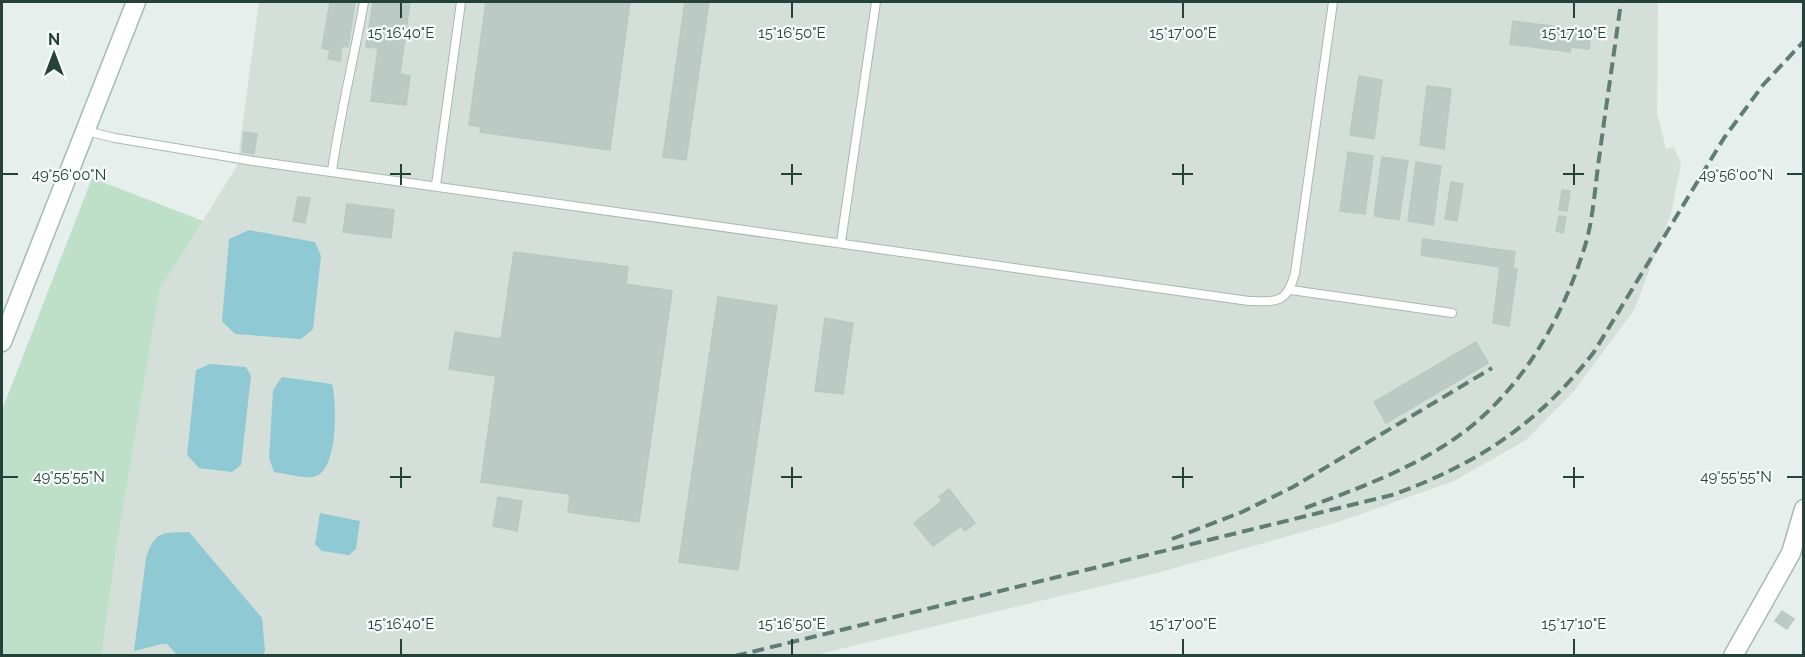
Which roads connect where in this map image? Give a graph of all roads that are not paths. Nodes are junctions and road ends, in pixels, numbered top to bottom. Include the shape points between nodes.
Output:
1 (136, 2) edge
2 (364, 2) edge
3 (461, 2) edge
4 (876, 2) edge
5 (1333, 2) edge
6 (85, 130) junction
7 (332, 171) junction
8 (436, 185) junction
9 (841, 242) junction
10 (1291, 290) junction
11 (1452, 313) dead end
12 (2, 342) edge
13 (1803, 509) edge
14 (1733, 656) edge

1 - 6 main road
2 - 7 lane
3 - 8 lane
4 - 9 lane
5 - 10 lane
6 - 7 lane
6 - 12 main road
7 - 8 lane
8 - 9 lane
9 - 10 lane via 1248,300 1269,302 1284,298
10 - 11 lane
13 - 14 main road via 1791,553

